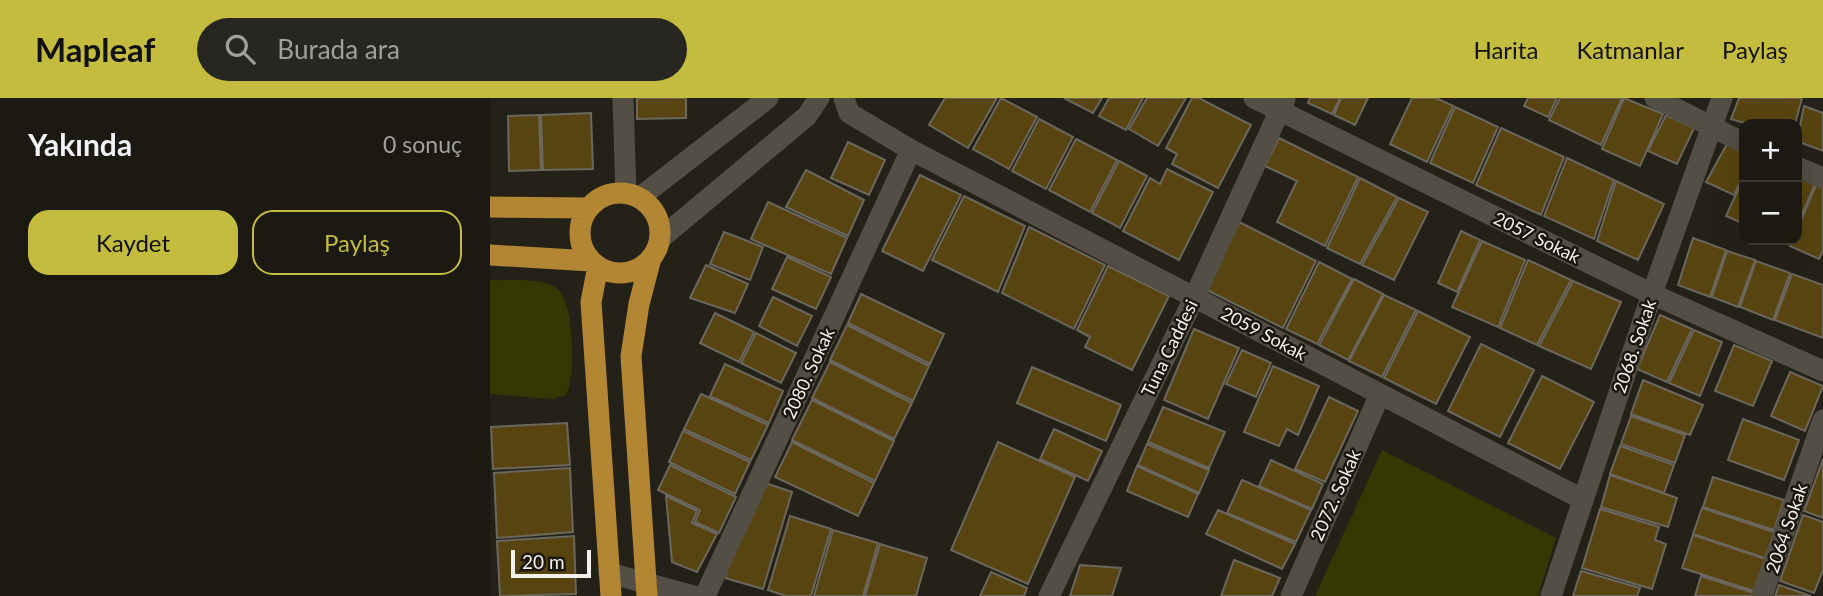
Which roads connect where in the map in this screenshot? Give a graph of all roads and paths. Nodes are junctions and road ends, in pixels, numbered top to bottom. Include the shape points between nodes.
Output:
1 (623, 98) edge
2 (768, 98) edge
3 (819, 98) edge
4 (844, 98) edge
5 (1254, 98) edge
6 (1656, 98) edge
7 (1722, 98) edge
8 (1283, 104) edge
9 (1713, 129) junction
10 (1739, 141) edge
11 (911, 150) junction
12 (1802, 169) edge
13 (1823, 178) edge
14 (632, 196) junction
15 (490, 207) edge
16 (589, 208) junction
17 (655, 248) junction
18 (490, 254) edge
19 (594, 264) junction
20 (1652, 294) junction
21 (1195, 296) junction
22 (1823, 371) edge
23 (1380, 394) junction
24 (1823, 420) edge
25 (1582, 499) junction
26 (609, 573) junction
27 (646, 589) edge
28 (611, 596) edge
29 (693, 596) edge
30 (705, 596) edge
31 (1049, 596) edge
32 (1291, 596) edge
33 (1551, 596) edge
34 (1762, 596) edge

1 - 14 street
2 - 14 street
3 - 17 street via 807,116
4 - 11 street, 2059 Sokak via 849,113
5 - 8 street, 2057 Sokak
6 - 9 street
7 - 9 street, 2068. Sokak
8 - 20 street, 2057 Sokak
8 - 21 street, Tuna Caddesi
9 - 10 street
9 - 20 street, 2068. Sokak
11 - 21 street, 2059 Sokak
11 - 30 street, 2080. Sokak
12 - 13 street
14 - 16 main road via 599,199
14 - 17 main road via 657,218
15 - 16 main road
16 - 19 main road via 580,233 582,247
17 - 19 main road via 644,265 624,273
17 - 27 main road via 631,356
18 - 19 main road
19 - 26 main road via 591,302
20 - 22 street, 2057 Sokak
20 - 25 street, 2068. Sokak
21 - 23 street, 2059 Sokak
21 - 31 street, Tuna Caddesi
23 - 25 street, 2059 Sokak
23 - 32 street, 2072. Sokak
24 - 34 street, 2064 Sokak
25 - 33 street, 2068. Sokak
26 - 27 street
26 - 28 main road
27 - 29 street

